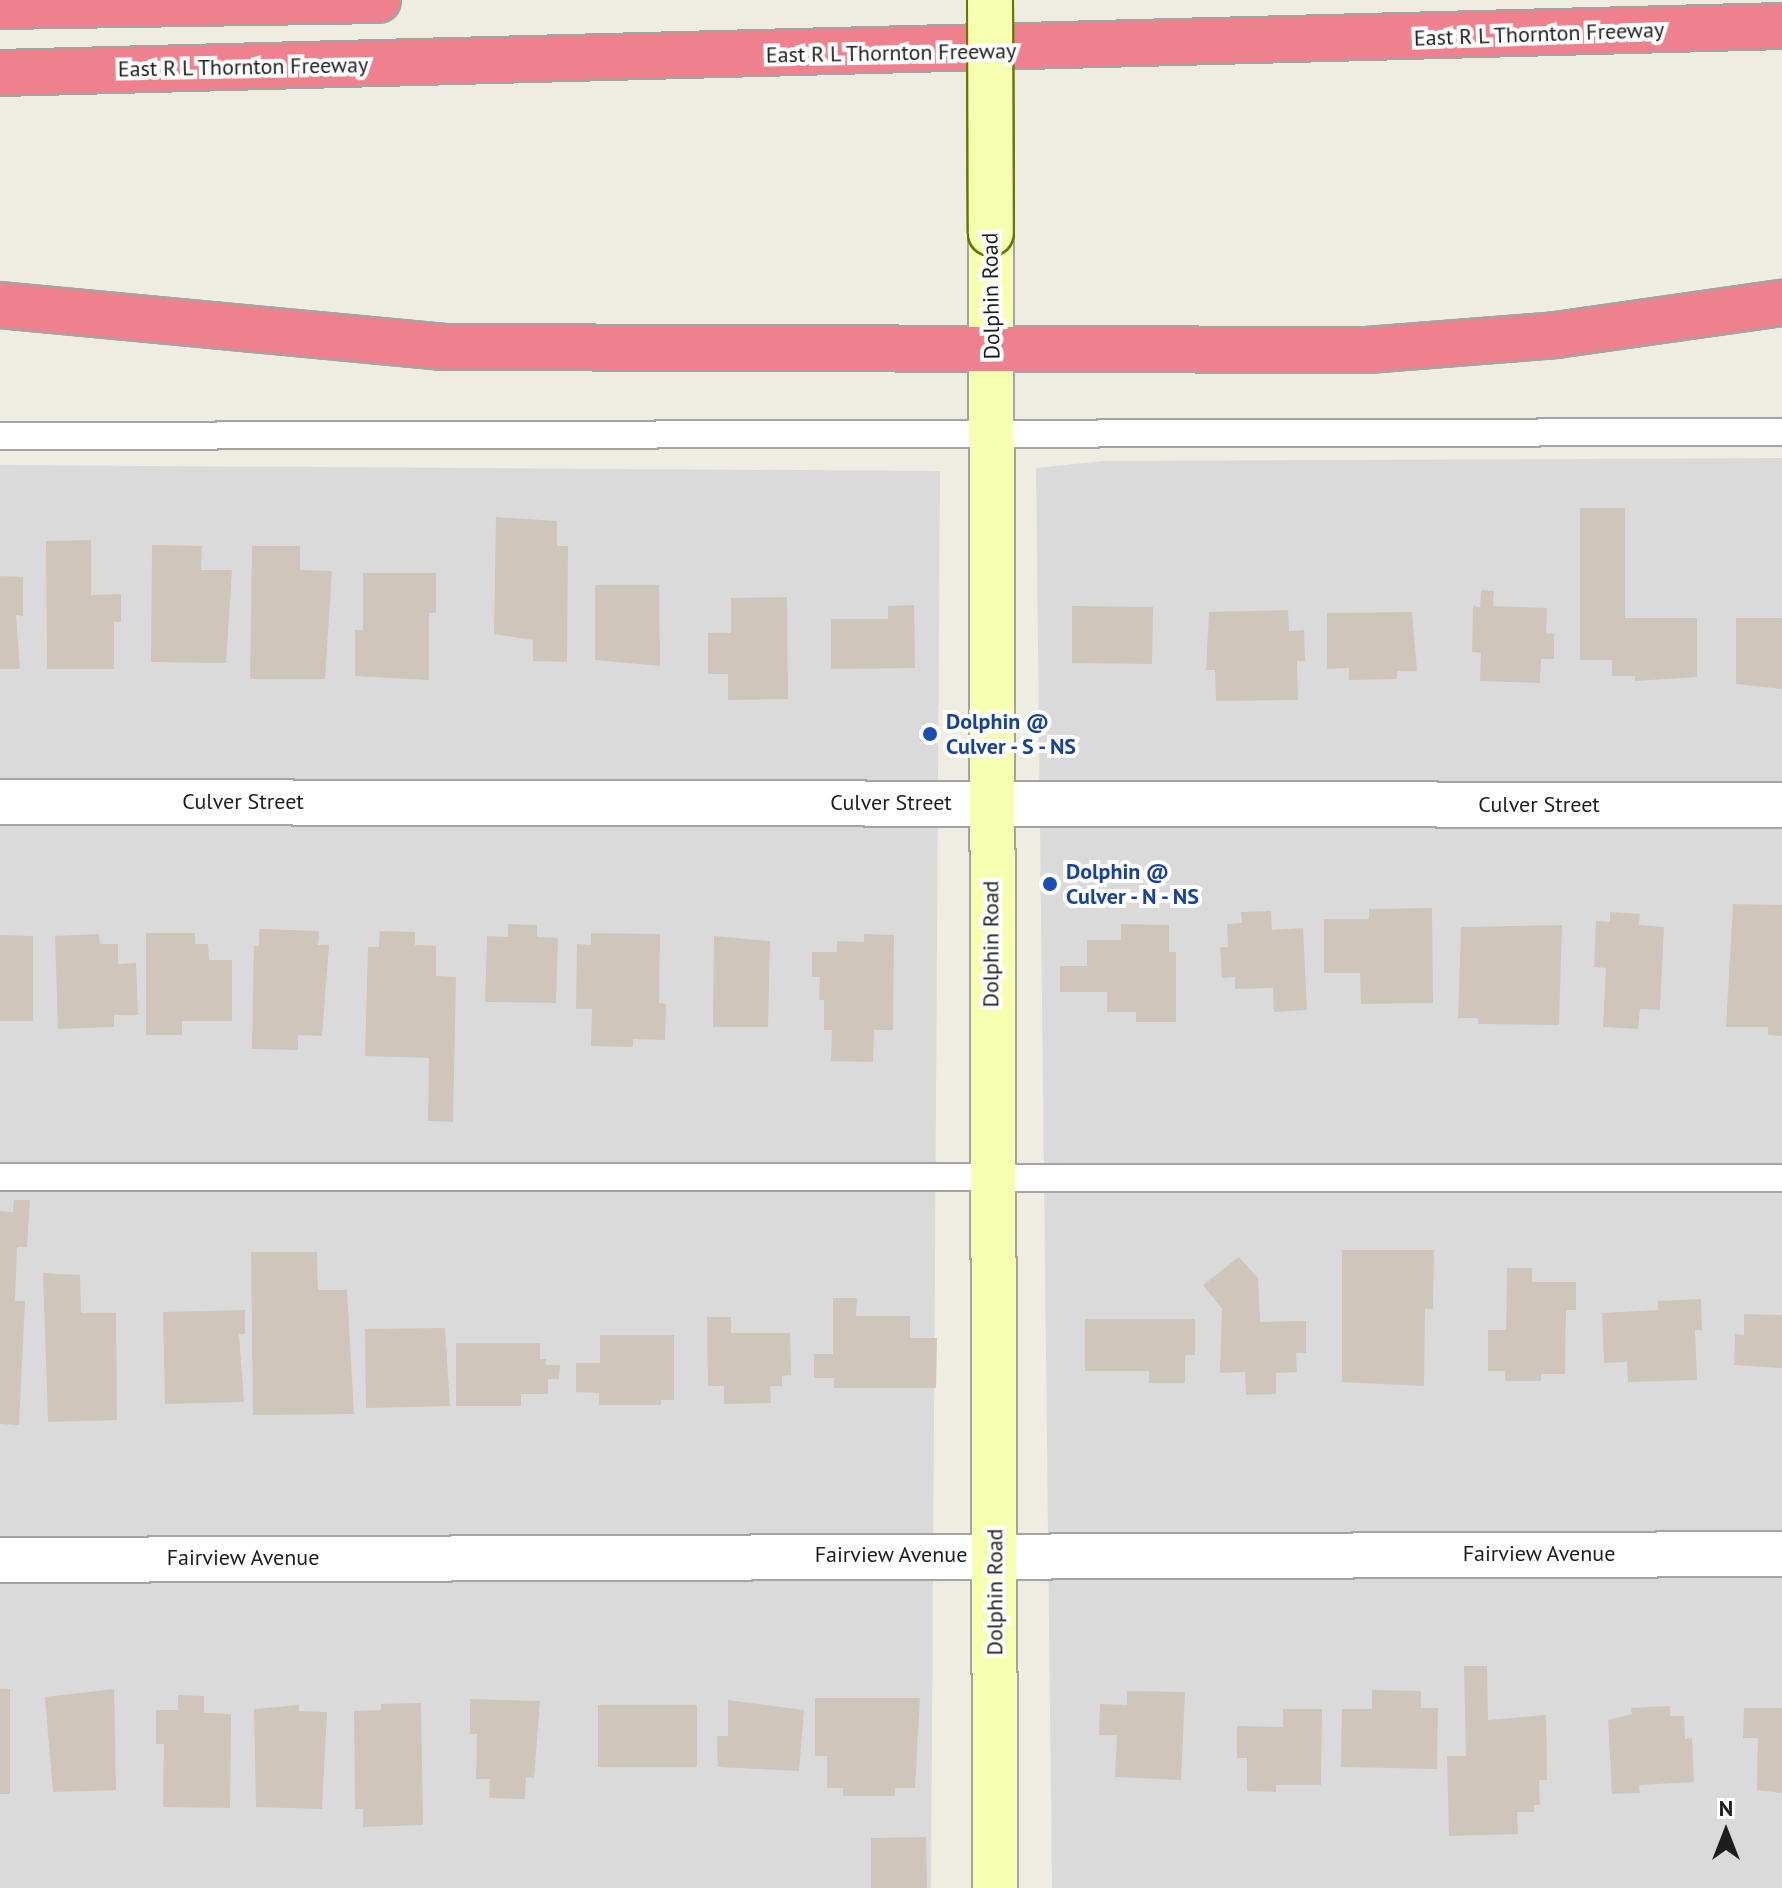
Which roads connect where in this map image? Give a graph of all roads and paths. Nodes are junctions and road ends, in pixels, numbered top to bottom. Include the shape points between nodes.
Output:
1 (378, 0) edge
2 (990, 0) edge
3 (0, 6) edge
4 (1782, 26) edge
5 (0, 49) edge
6 (289, 66) junction
7 (0, 73) edge
8 (1782, 303) edge
9 (0, 305) edge
10 (993, 347) junction
11 (1782, 432) edge
12 (0, 436) edge
13 (991, 437) junction
14 (0, 802) edge
15 (990, 802) junction
16 (1782, 805) edge
17 (993, 1175) junction
18 (0, 1177) edge
19 (1782, 1178) edge
20 (996, 1554) junction
21 (1782, 1554) edge
22 (0, 1560) edge
23 (995, 1888) edge

1 - 3 highway
2 - 10 main road, Dolphin Road, bridge
4 - 6 highway, East R L Thornton Freeway
5 - 6 highway
6 - 7 highway, East R L Thornton Freeway
8 - 10 highway via 1556,335 1367,350
9 - 10 highway via 441,347
10 - 13 main road, Dolphin Road
11 - 13 lane
12 - 13 lane
13 - 15 main road, Dolphin Road
14 - 15 street, Culver Street
15 - 16 street, Culver Street
15 - 17 main road, Dolphin Road
17 - 18 lane
17 - 19 lane
17 - 20 main road, Dolphin Road
20 - 21 street, Fairview Avenue
20 - 22 street, Fairview Avenue
20 - 23 main road, Dolphin Road

